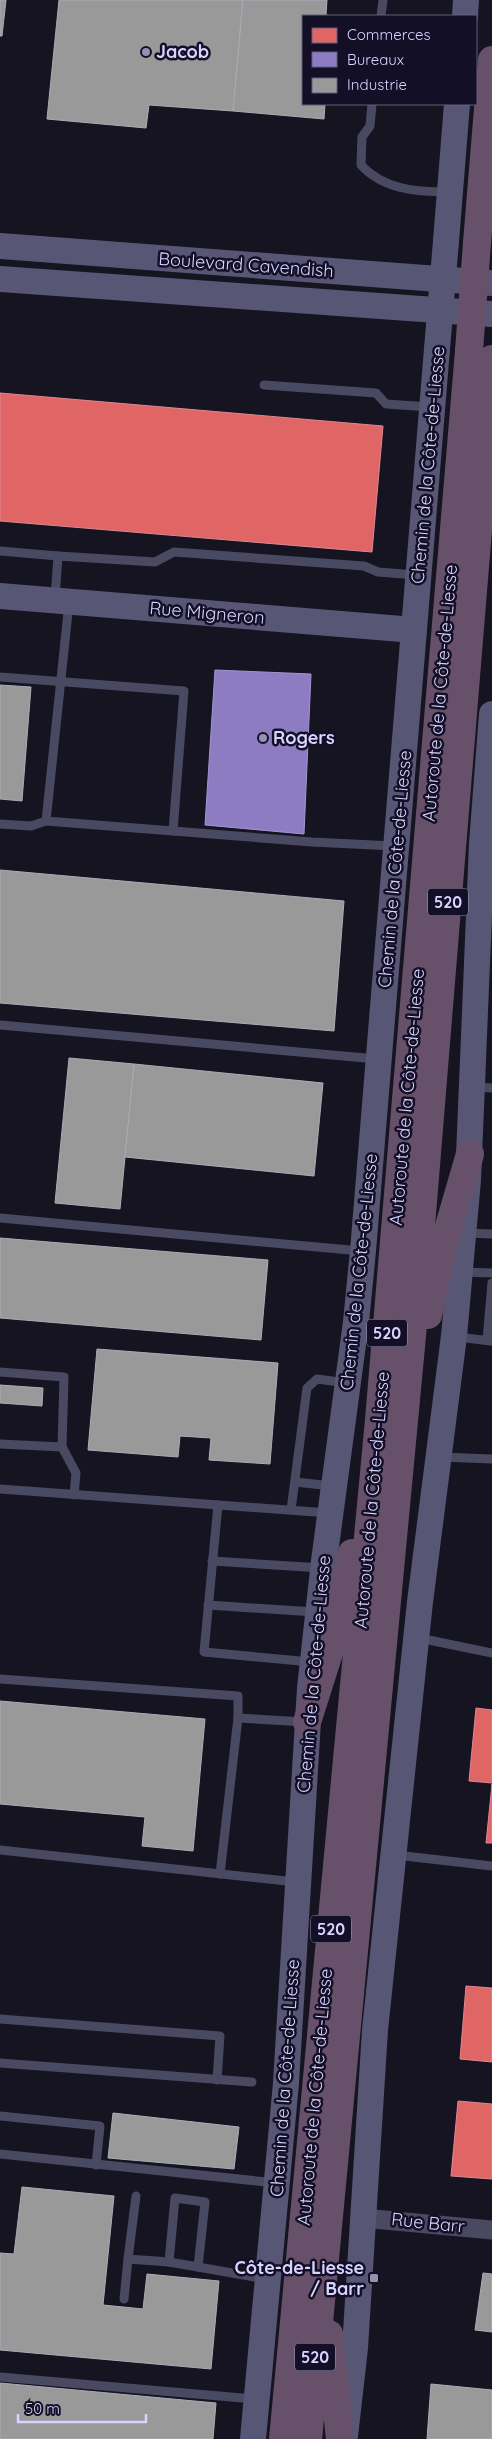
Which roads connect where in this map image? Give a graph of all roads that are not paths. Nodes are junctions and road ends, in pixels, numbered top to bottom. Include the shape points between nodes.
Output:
1 (383, 0) edge
2 (466, 0) edge
3 (381, 15) edge
4 (465, 15) edge
5 (492, 60) edge
6 (372, 105) edge
7 (458, 105) edge
8 (450, 192) junction
9 (0, 246) edge
10 (0, 279) edge
11 (492, 283) edge
12 (492, 314) edge
13 (481, 355) edge
14 (264, 385) dead end
15 (433, 407) junction
16 (0, 551) edge
17 (58, 556) junction
18 (419, 575) junction
19 (0, 596) edge
20 (62, 601) junction
21 (414, 630) junction
22 (0, 677) edge
23 (59, 681) junction
24 (492, 714) edge
25 (46, 821) junction
26 (0, 824) edge
27 (173, 831) junction
28 (397, 846) junction
29 (0, 1025) edge
30 (380, 1059) junction
31 (481, 1087) edge
32 (470, 1154) junction
33 (0, 1218) edge
34 (463, 1232) junction
35 (492, 1234) edge
36 (363, 1251) junction
37 (460, 1272) junction
38 (492, 1274) edge
39 (492, 1283) edge
40 (454, 1336) junction
41 (489, 1341) edge
42 (0, 1372) edge
43 (348, 1383) junction
44 (379, 1420) junction
45 (0, 1444) edge
46 (401, 1444) junction
47 (62, 1447) junction
48 (439, 1457) junction
49 (492, 1459) edge
50 (295, 1482) junction
51 (333, 1486) junction
52 (0, 1489) edge
53 (74, 1495) junction
54 (218, 1505) junction
55 (291, 1510) junction
56 (330, 1513) junction
57 (212, 1561) junction
58 (323, 1568) junction
59 (208, 1604) junction
60 (318, 1612) junction
61 (416, 1638) junction
62 (492, 1653) edge
63 (313, 1662) junction
64 (0, 1679) edge
65 (238, 1718) junction
66 (308, 1722) junction
67 (0, 1850) edge
68 (393, 1855) junction
69 (492, 1866) edge
70 (220, 1874) junction
71 (298, 1882) junction
72 (0, 2019) edge
73 (0, 2063) edge
74 (217, 2080) junction
75 (252, 2082) dead end
76 (0, 2116) edge
77 (0, 2154) edge
78 (96, 2164) junction
79 (277, 2183) junction
80 (136, 2196) dead end
81 (363, 2218) junction
82 (492, 2230) edge
83 (128, 2259) junction
84 (169, 2262) junction
85 (198, 2267) junction
86 (323, 2275) junction
87 (268, 2277) junction
88 (124, 2298) dead end
89 (0, 2377) edge
90 (257, 2399) junction
91 (253, 2439) edge
92 (283, 2439) edge
93 (308, 2439) edge
94 (340, 2439) edge
95 (345, 2439) edge

1 - 3 lane
2 - 4 main road
5 - 13 highway, Chemin de la Côte-de-Liesse / 520, bridge via 477,242
6 - 8 lane via 370,126 362,137 361,165 369,174 386,184
7 - 8 main road, Chemin de la Côte-de-Liesse
8 - 15 main road, Chemin de la Côte-de-Liesse, bridge
9 - 11 main road, Boulevard Cavendish
10 - 12 main road, Boulevard Cavendish
13 - 44 highway, Autoroute de la Côte-de-Liesse / 520
13 - 46 highway, Autoroute de la Côte-de-Liesse / 520
14 - 15 lane via 376,394 386,404
15 - 18 main road, Chemin de la Côte-de-Liesse
16 - 17 lane
17 - 18 lane via 155,562 174,552 364,566 378,572
17 - 20 lane
18 - 21 main road, Chemin de la Côte-de-Liesse
19 - 20 main road, Rue Migneron
20 - 21 main road, Rue Migneron
20 - 23 lane
21 - 28 main road, Chemin de la Côte-de-Liesse
22 - 23 lane
23 - 25 lane
23 - 27 lane via 184,691
24 - 31 main road via 482,843
25 - 26 lane via 31,826
25 - 27 lane
27 - 28 lane
28 - 30 main road, Chemin de la Côte-de-Liesse
29 - 30 lane
30 - 36 main road, Chemin de la Côte-de-Liesse
31 - 32 main road
32 - 34 main road
32 - 46 highway via 443,1247
33 - 36 lane
34 - 35 lane
34 - 37 main road
36 - 43 main road, Chemin de la Côte-de-Liesse
37 - 38 lane
37 - 40 main road
39 - 41 lane
40 - 41 lane
40 - 48 main road
42 - 47 lane via 64,1377
43 - 50 lane via 317,1379 307,1388
43 - 51 main road, Chemin de la Côte-de-Liesse
44 - 66 highway via 336,1631
44 - 92 highway, Autoroute de la Côte-de-Liesse / 520
45 - 47 lane
46 - 86 highway, Autoroute de la Côte-de-Liesse / 520
47 - 53 lane via 76,1473
48 - 49 lane
48 - 61 main road
50 - 51 lane
50 - 55 lane
51 - 56 main road, Chemin de la Côte-de-Liesse
52 - 53 lane
53 - 54 lane
54 - 55 lane
54 - 57 lane
55 - 56 lane
56 - 58 main road, Chemin de la Côte-de-Liesse
57 - 58 lane
57 - 59 lane
58 - 60 main road, Chemin de la Côte-de-Liesse
59 - 60 lane
59 - 63 lane via 204,1652
60 - 63 main road, Chemin de la Côte-de-Liesse
61 - 62 lane
61 - 68 main road
63 - 66 main road, Chemin de la Côte-de-Liesse
64 - 65 lane via 238,1696
65 - 66 lane
65 - 70 lane
66 - 71 main road, Chemin de la Côte-de-Liesse
67 - 70 lane
68 - 69 lane
68 - 81 main road via 375,2030
70 - 71 lane
71 - 79 main road, Chemin de la Côte-de-Liesse
72 - 74 lane via 220,2036
73 - 74 lane
74 - 75 lane
76 - 78 lane via 100,2126
77 - 78 lane
78 - 79 lane
79 - 87 main road, Chemin de la Côte-de-Liesse
80 - 83 lane
81 - 82 street, Rue Barr
81 - 95 main road via 355,2348
83 - 84 lane
83 - 88 lane
84 - 85 lane
84 - 85 lane via 175,2198 205,2202
85 - 87 lane
86 - 93 highway, Autoroute de la Côte-de-Liesse / 520
86 - 94 highway
87 - 90 main road, Chemin de la Côte-de-Liesse
89 - 90 lane
90 - 91 main road, Chemin de la Côte-de-Liesse

